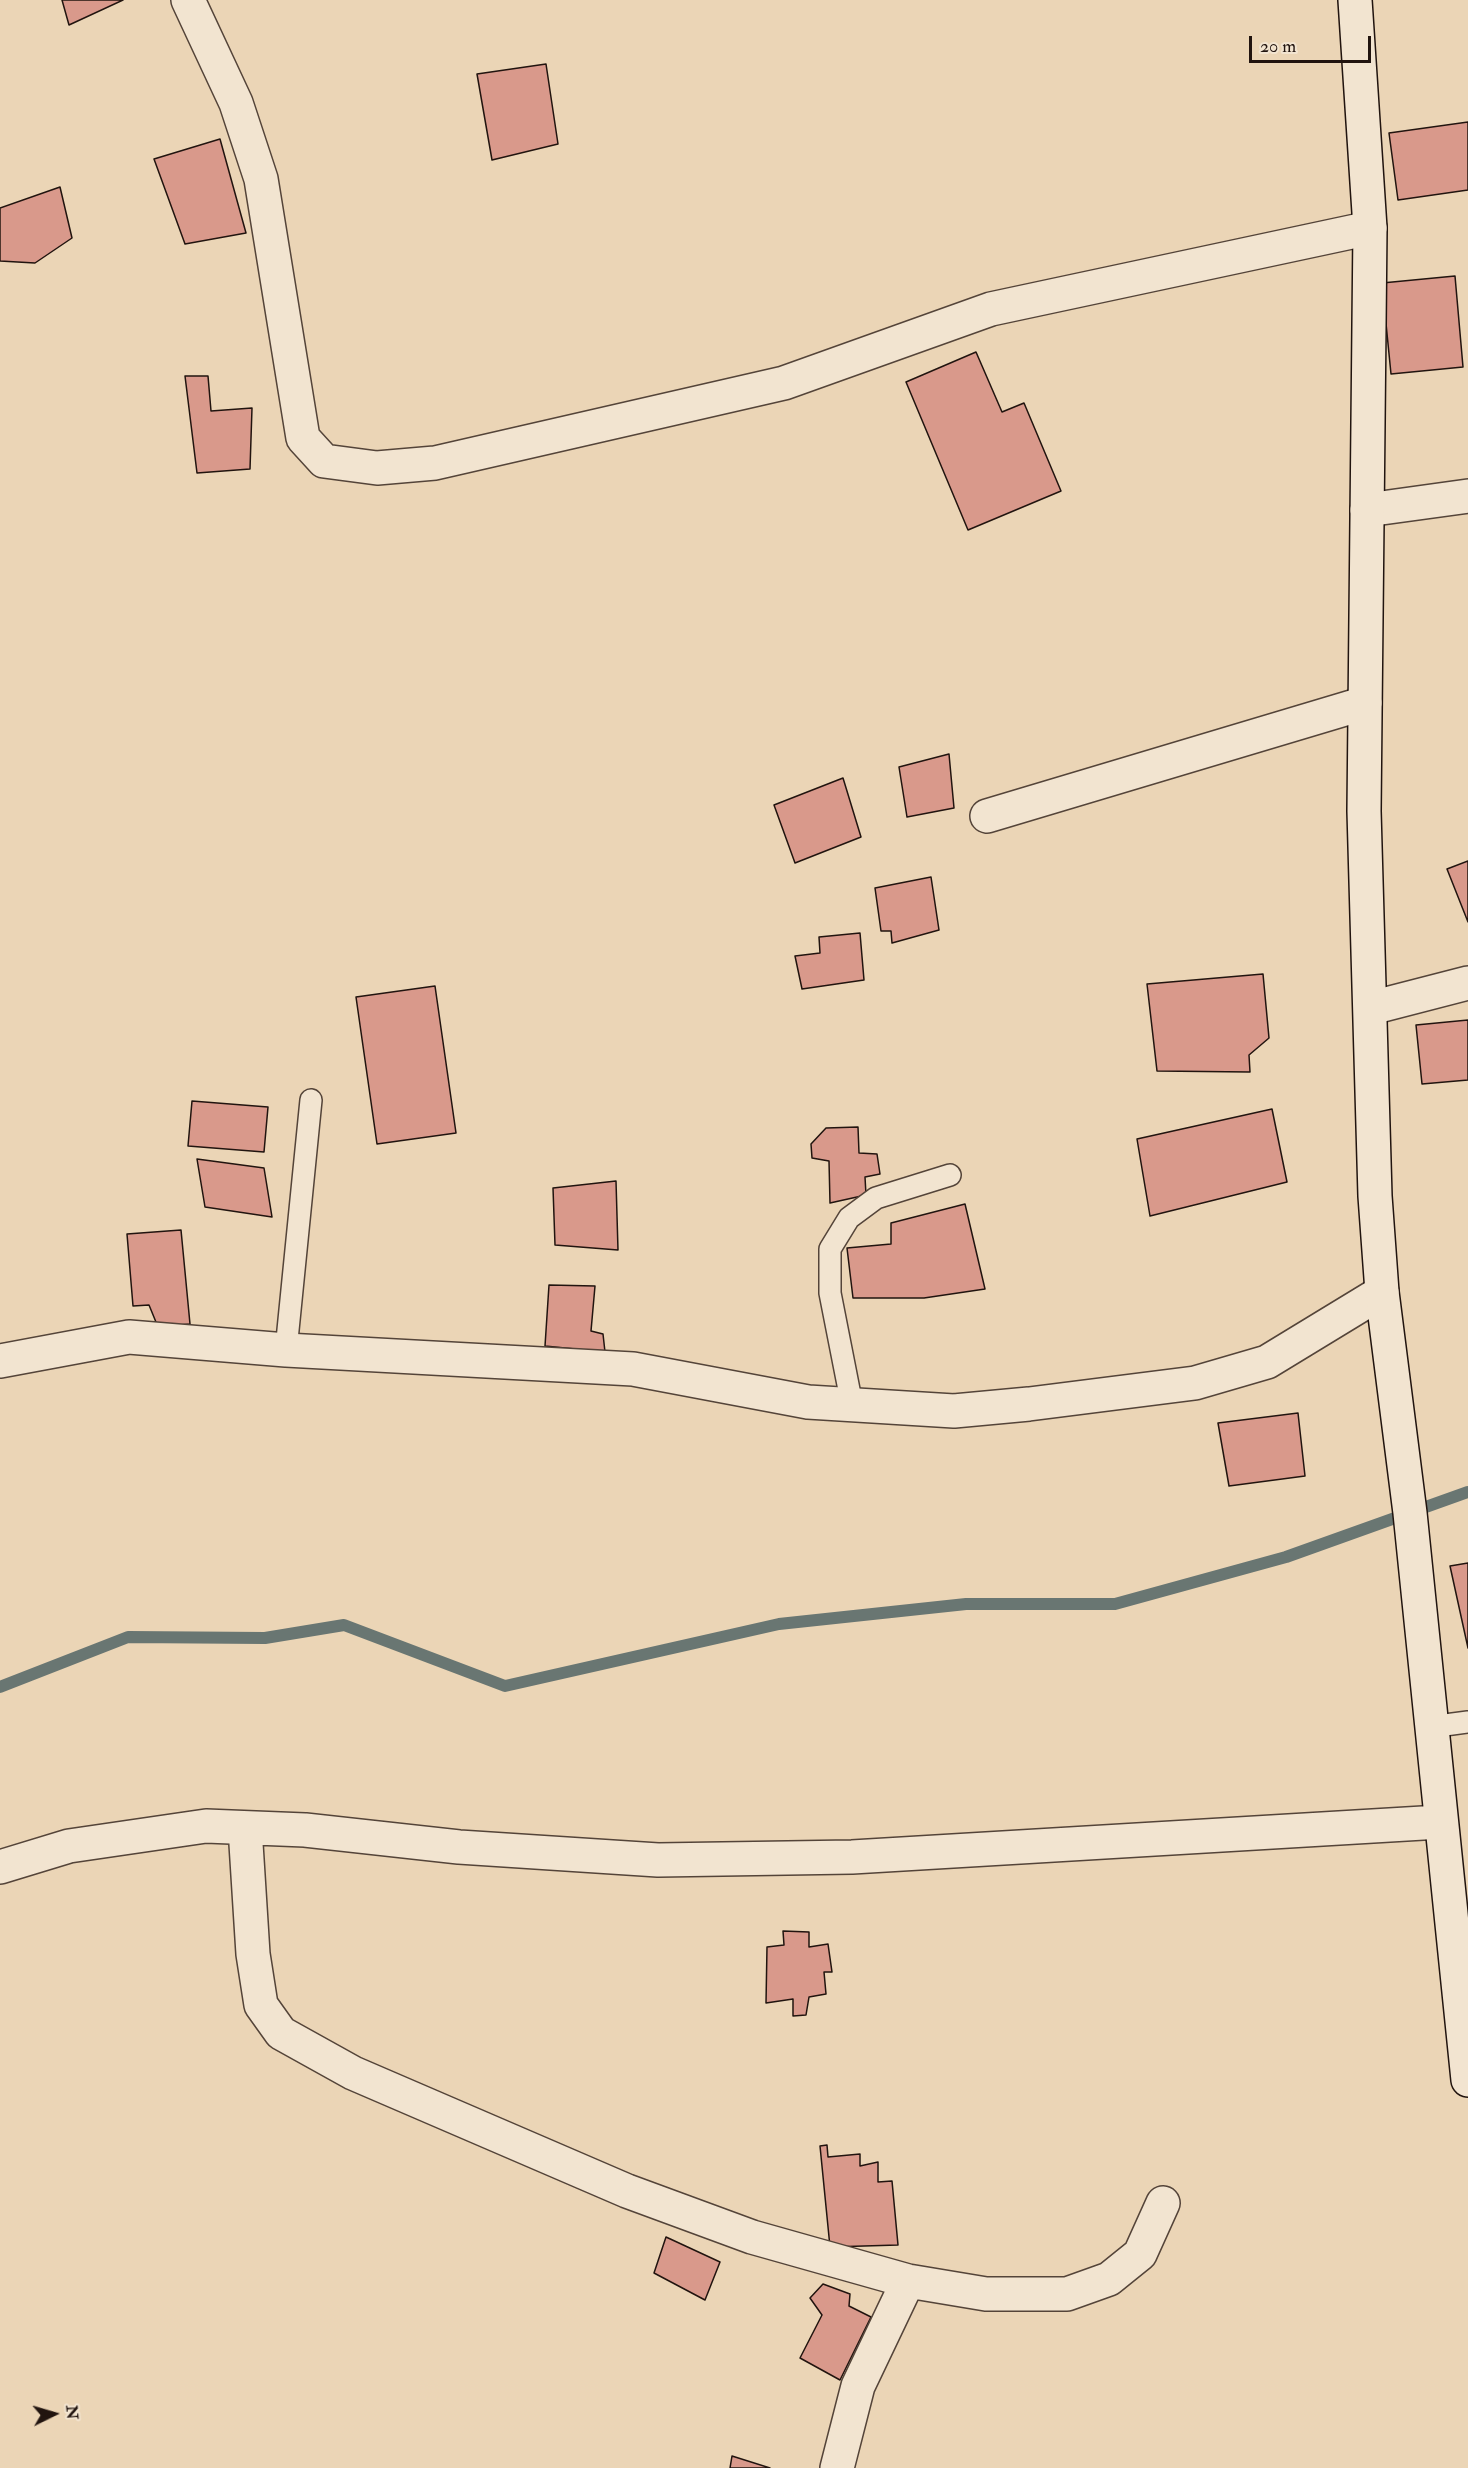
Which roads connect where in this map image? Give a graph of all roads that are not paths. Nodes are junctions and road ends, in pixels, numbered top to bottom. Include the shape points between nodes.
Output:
1 (188, 0) edge
2 (1355, 0) edge
3 (1370, 228) junction
4 (1468, 496) edge
5 (1367, 510) junction
6 (1365, 703) junction
7 (987, 816) dead end
8 (1468, 983) edge
9 (1371, 1008) junction
10 (311, 1100) dead end
11 (950, 1175) dead end
12 (1382, 1292) junction
13 (286, 1350) junction
14 (0, 1361) edge
15 (852, 1405) junction
16 (1468, 1722) edge
17 (1430, 1727) junction
18 (1440, 1822) junction
19 (245, 1828) junction
20 (0, 1867) edge
21 (1468, 2080) edge
22 (1163, 2203) dead end
23 (908, 2281) junction
24 (837, 2468) edge

1 - 3 street via 236,103 261,179 303,438 324,461 377,468 435,463 784,383 991,309
2 - 3 street
3 - 5 street
4 - 5 street
5 - 6 street
6 - 7 street
6 - 9 street via 1364,811
8 - 9 street
9 - 12 street via 1375,1196
10 - 13 lane
11 - 15 lane via 876,1198 849,1218 830,1249 830,1293
12 - 15 street via 1268,1362 1195,1383 954,1411
12 - 17 street via 1410,1513
13 - 14 street via 129,1337
13 - 15 street via 633,1369 808,1402
16 - 17 lane
17 - 18 street
18 - 19 street via 852,1857 658,1860
18 - 21 street
19 - 20 street via 206,1826 69,1846
19 - 23 street via 253,1954 261,2005 281,2033 353,2073 627,2191 752,2237
22 - 23 street via 1140,2254 1109,2279 1067,2294 986,2294
23 - 24 street via 858,2386

